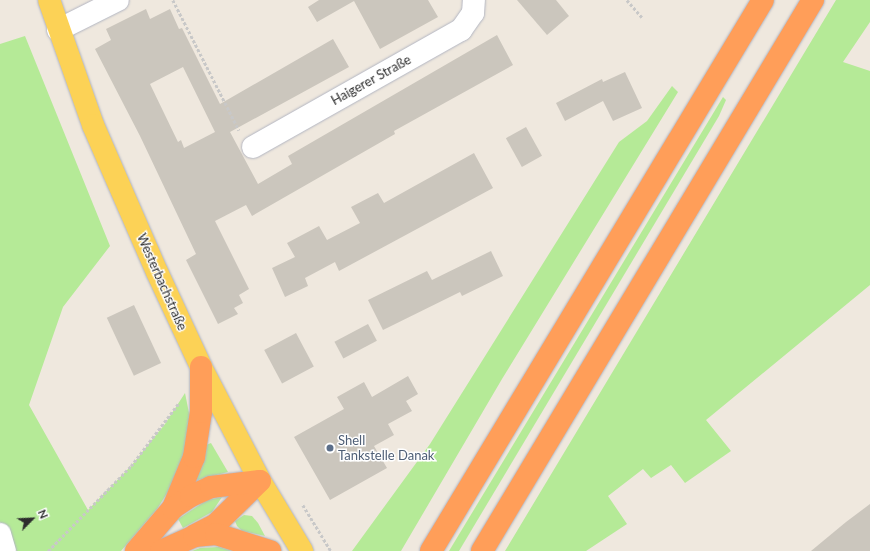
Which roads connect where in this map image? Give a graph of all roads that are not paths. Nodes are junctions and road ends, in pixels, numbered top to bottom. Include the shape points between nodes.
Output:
1 (49, 0) edge
2 (118, 0) edge
3 (474, 0) edge
4 (763, 0) edge
5 (813, 0) edge
6 (58, 30) junction
7 (252, 147) road end
8 (201, 368) junction
9 (260, 481) junction
10 (173, 508) junction
11 (0, 534) edge
12 (194, 536) junction
13 (5, 551) edge
14 (136, 551) edge
15 (161, 551) edge
16 (270, 551) edge
17 (302, 551) edge
18 (431, 551) edge
19 (482, 551) edge

1 - 6 main road, Westerbachstraße
2 - 6 street
3 - 7 street, Haigerer Straße via 473,13 461,30
4 - 18 highway
5 - 19 highway
6 - 8 main road, Westerbachstraße via 94,125
8 - 9 main road, Westerbachstraße
8 - 10 highway via 201,412 194,458
9 - 10 highway via 211,487
9 - 12 highway via 215,525
9 - 17 main road, Westerbachstraße
10 - 14 highway
11 - 13 street
12 - 15 highway
12 - 16 highway via 216,534

